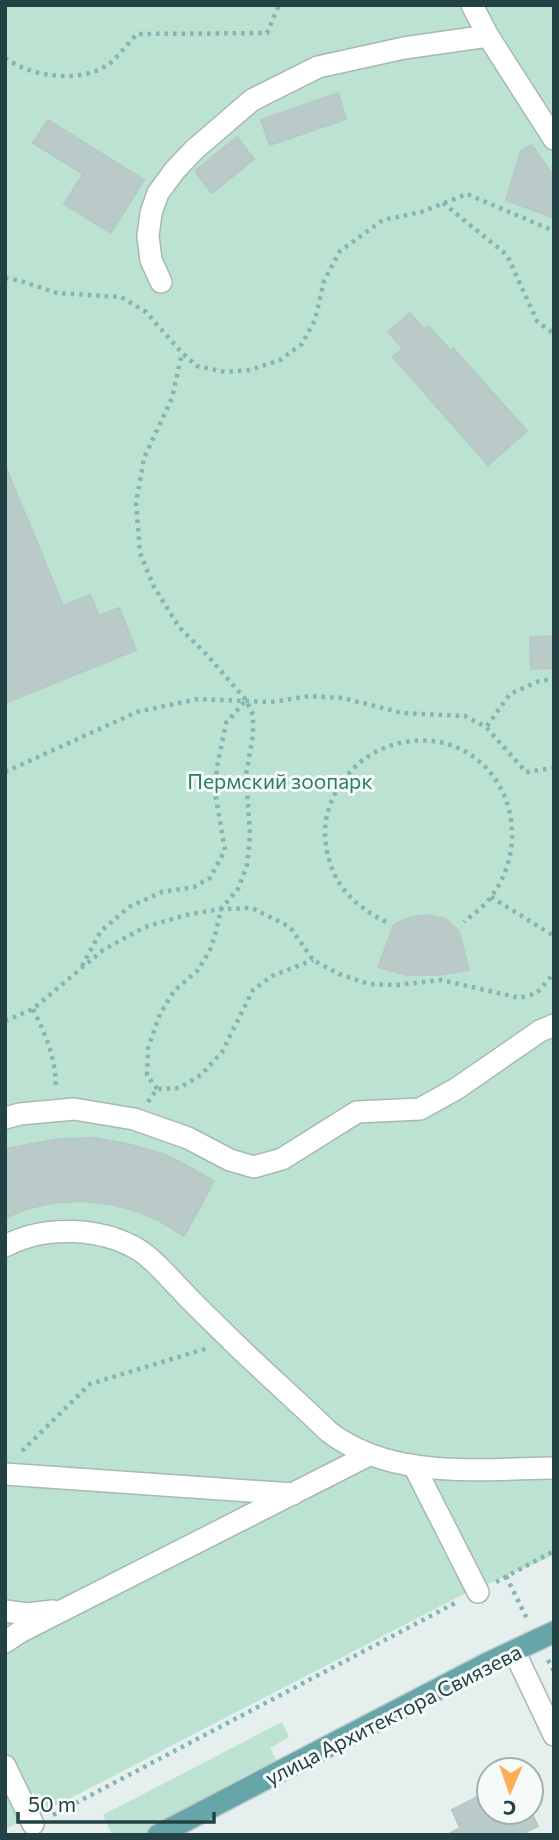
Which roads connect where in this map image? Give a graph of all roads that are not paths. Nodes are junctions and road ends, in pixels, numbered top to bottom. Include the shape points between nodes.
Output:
1 (472, 5) edge
2 (488, 36) junction
3 (554, 139) edge
4 (161, 282) dead end
5 (554, 1026) edge
6 (5, 1118) edge
7 (5, 1246) edge
8 (369, 1455) junction
9 (10, 1466) edge
10 (414, 1466) junction
11 (554, 1468) edge
12 (295, 1494) junction
13 (478, 1592) road end
14 (69, 1608) junction
15 (5, 1611) edge
16 (554, 1632) edge
17 (5, 1642) edge
18 (514, 1651) junction
19 (554, 1735) edge
20 (5, 1766) edge
21 (33, 1824) road end
22 (158, 1835) edge

1 - 2 street
2 - 3 street
2 - 4 street via 318,67 252,100 194,150 158,193 148,236 151,260
5 - 6 street via 420,1109 357,1112 282,1158 254,1167 134,1119 74,1109
7 - 8 street via 56,1231 76,1231 139,1250 329,1432
8 - 10 street
8 - 12 street
9 - 12 street
10 - 11 street
10 - 13 street
12 - 14 street
14 - 15 street via 27,1614
14 - 17 street
16 - 18 main road, улица Архитектора Свиязева
18 - 19 street
18 - 22 main road, улица Архитектора Свиязева
20 - 21 street

